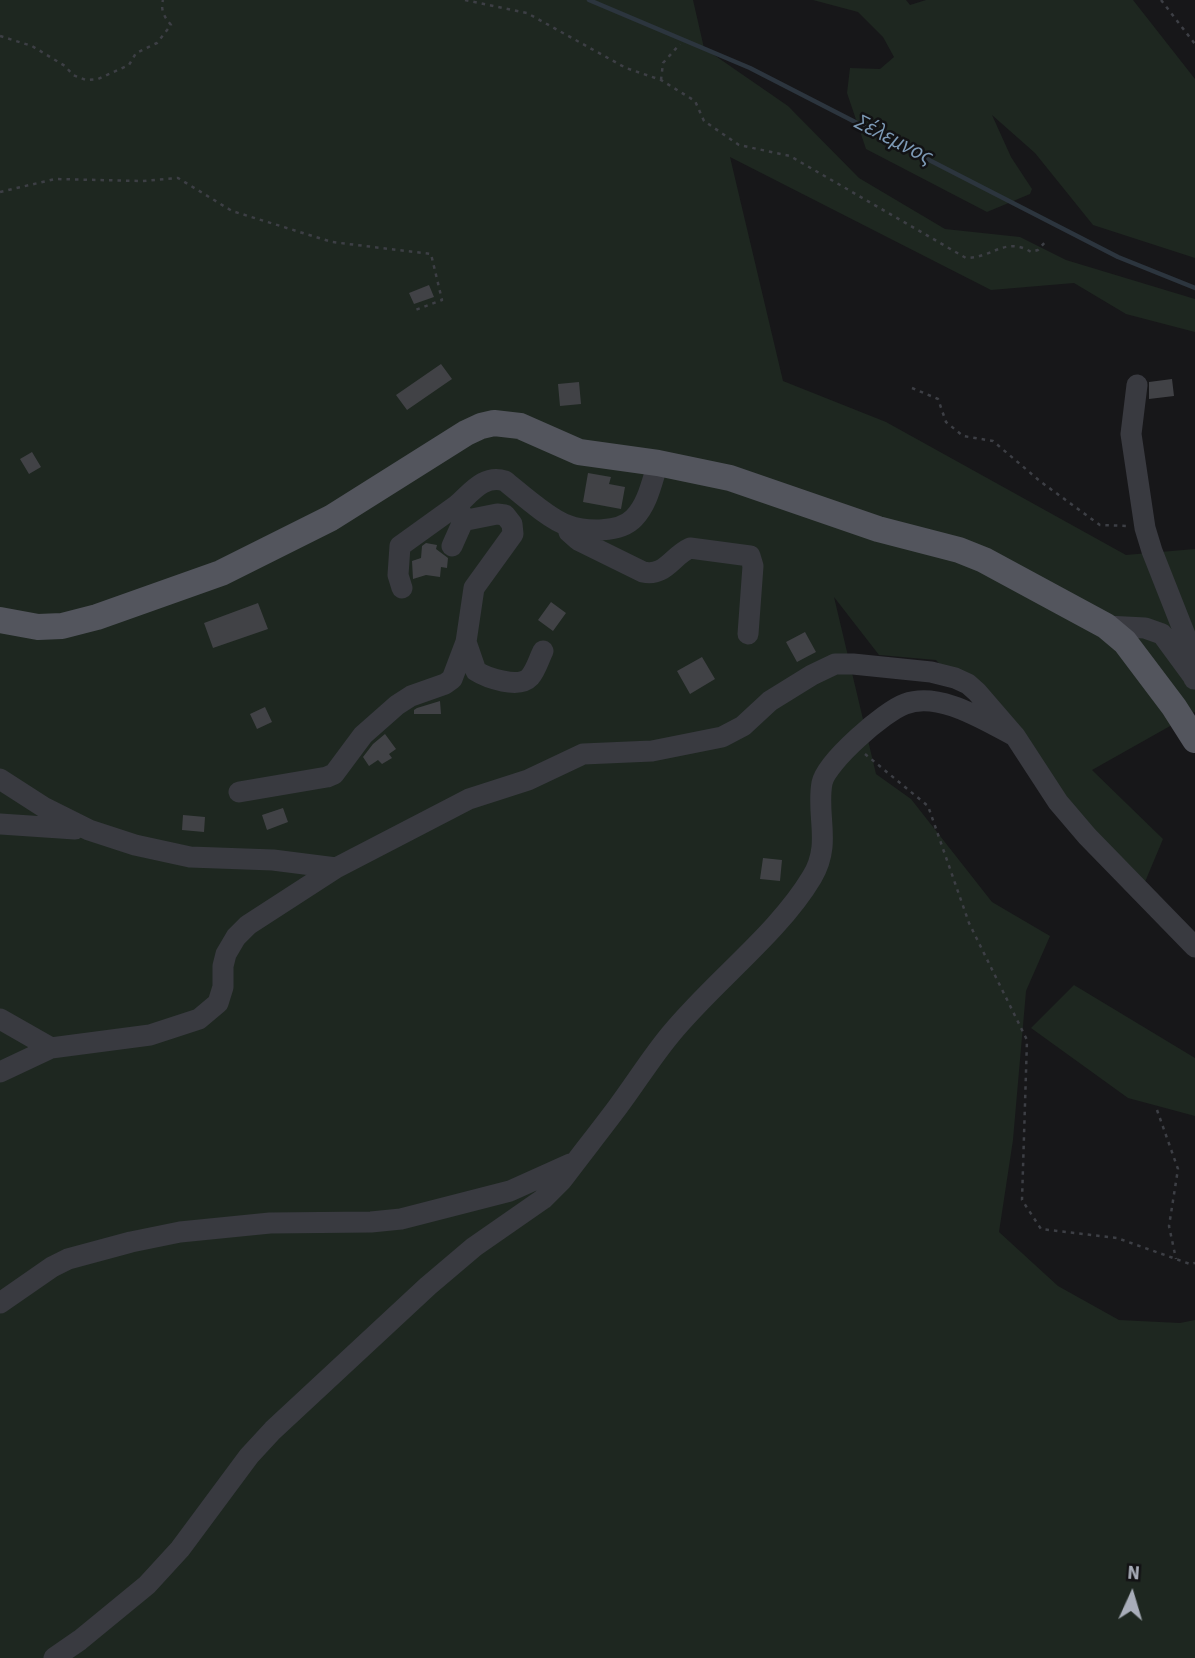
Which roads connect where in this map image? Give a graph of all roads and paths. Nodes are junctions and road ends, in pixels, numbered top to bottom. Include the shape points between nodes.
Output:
1 (163, 0) edge
2 (465, 0) edge
3 (1161, 0) edge
4 (0, 36) edge
5 (680, 44) dead end
6 (1195, 44) edge
7 (661, 80) junction
8 (0, 192) edge
9 (1046, 241) dead end
10 (413, 311) dead end
11 (1138, 385) dead end
12 (912, 388) dead end
13 (657, 463) junction
14 (460, 512) junction
15 (567, 526) junction
16 (1145, 527) junction
17 (452, 546) dead end
18 (402, 588) dead end
19 (0, 620) edge
20 (1106, 626) junction
21 (748, 634) dead end
22 (466, 642) junction
23 (543, 651) dead end
24 (1195, 679) edge
25 (1015, 736) junction
26 (1195, 740) edge
27 (852, 743) junction
28 (0, 779) edge
29 (239, 792) dead end
30 (0, 824) edge
31 (89, 830) junction
32 (337, 867) junction
33 (1195, 947) edge
34 (0, 1019) edge
35 (51, 1048) junction
36 (0, 1072) edge
37 (1157, 1110) dead end
38 (577, 1161) junction
39 (1176, 1259) junction
40 (1195, 1263) edge
41 (0, 1303) edge
42 (54, 1658) edge

1 - 4 path via 165,18 172,25 157,43 136,53 129,65 98,79 73,75 32,46
2 - 7 path via 527,13 626,68
3 - 6 path
5 - 7 path via 663,63
7 - 9 path via 695,101 704,121 739,145 790,156 967,258 1021,245 1031,252
8 - 10 path via 55,178 178,178 232,211 332,242 431,254 442,300
11 - 16 street via 1131,434
12 - 16 path via 938,399 946,422 963,436 993,442 1100,525
13 - 15 street via 645,503 626,524 607,530
13 - 19 main road via 579,452 520,426 481,426 331,518 221,573 62,626
13 - 20 main road via 730,478 984,560
14 - 15 street via 484,481 499,479
14 - 17 street
14 - 18 street via 402,542 398,575
14 - 22 street via 505,515 513,530 474,588
15 - 21 street via 578,540 650,574 690,548 750,556
16 - 24 street via 1193,655
20 - 24 street via 1145,628 1162,634
20 - 26 main road via 1125,642
22 - 23 street via 476,671 494,680 524,681
22 - 29 street via 452,678 397,705 363,735 334,774
25 - 27 street via 969,712 936,702 915,702 892,711
25 - 32 street via 977,692 955,678 835,664 770,701 743,726 722,737 652,751 583,754 528,780 469,799
25 - 33 street via 1087,836
27 - 38 street via 825,773 824,841 814,875 795,902 670,1035
27 - 39 path via 928,806 970,923 1027,1040 1022,1200 1041,1229 1117,1238
28 - 31 street
30 - 31 street
31 - 32 street via 190,857
32 - 35 street via 236,937 226,954 218,1003 199,1019 150,1035
34 - 35 street
35 - 36 street
37 - 39 path via 1178,1169 1169,1226
38 - 41 street via 510,1191 401,1219 270,1223 131,1242 68,1259
38 - 42 street via 543,1199 474,1247 273,1430 147,1585
39 - 40 path

